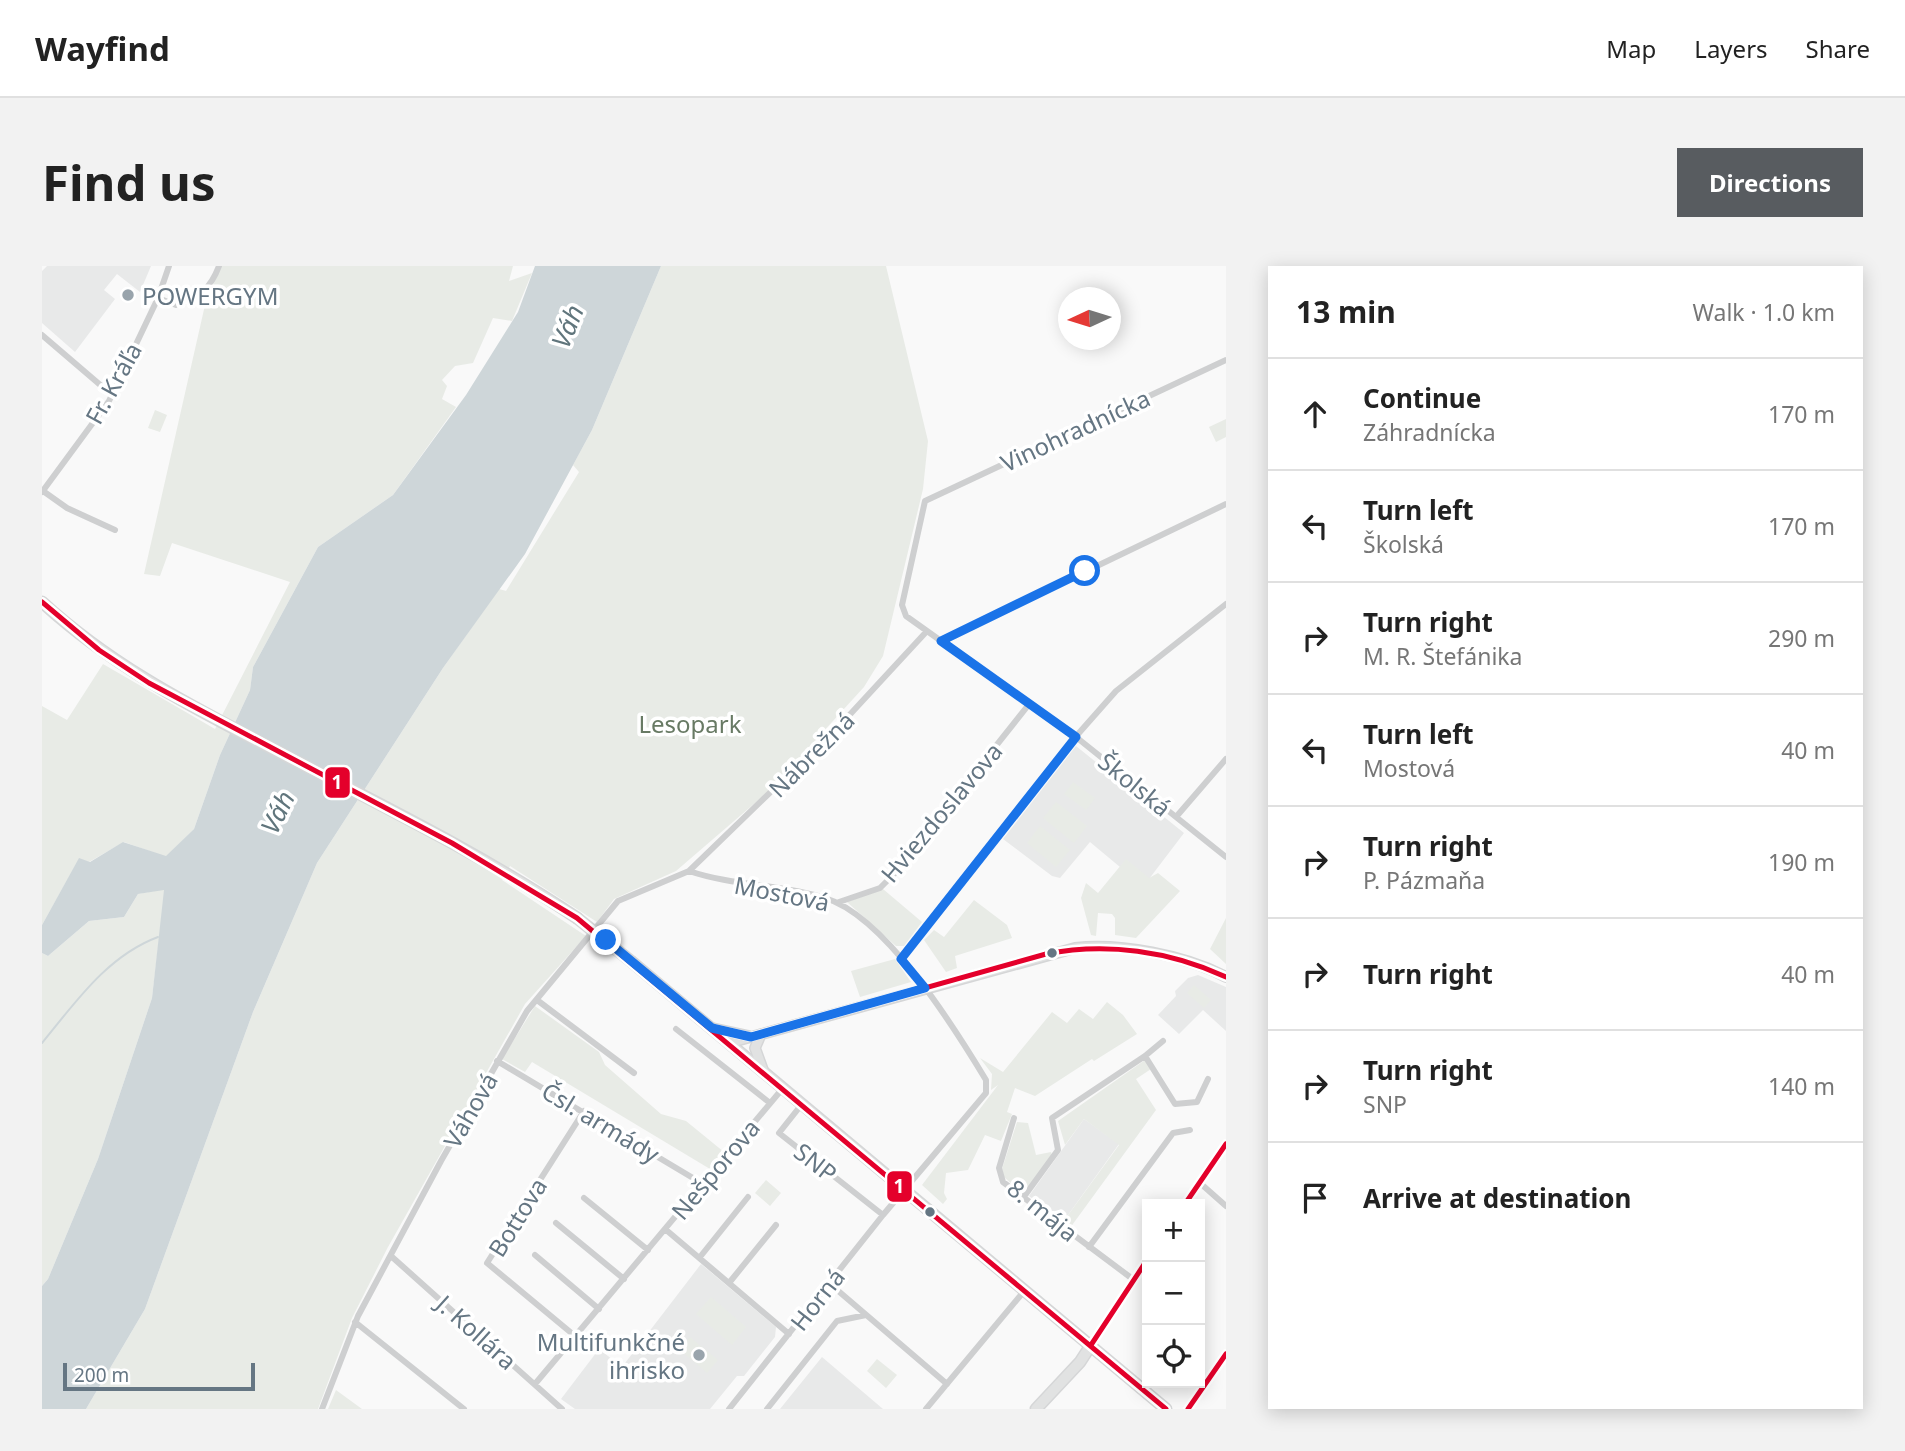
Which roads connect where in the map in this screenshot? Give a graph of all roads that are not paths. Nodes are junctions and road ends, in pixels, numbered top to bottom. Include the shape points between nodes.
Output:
1 (169, 266) edge
2 (219, 266) edge
3 (158, 298) junction
4 (42, 335) edge
5 (1226, 360) edge
6 (112, 395) junction
7 (42, 491) edge
8 (1226, 504) edge
9 (115, 530) dead end
10 (42, 602) edge
11 (1226, 604) edge
12 (906, 616) joint
13 (927, 631) junction
14 (941, 641) junction
15 (1030, 703) junction
16 (1076, 737) junction
17 (1226, 759) edge
18 (1176, 817) junction
19 (1226, 857) edge
20 (689, 871) junction
21 (839, 902) junction
22 (901, 959) junction
23 (1226, 978) edge
24 (925, 988) junction
25 (537, 1000) junction
26 (712, 1028) junction
27 (676, 1029) dead end
28 (761, 1034) junction
29 (751, 1037) junction
30 (1163, 1041) dead end
31 (729, 1043) junction
32 (1145, 1056) junction
33 (497, 1061) junction
34 (634, 1073) dead end
35 (765, 1073) junction
36 (1208, 1079) dead end
37 (783, 1088) junction
38 (770, 1103) junction
39 (802, 1104) junction
40 (584, 1111) junction
41 (1014, 1118) dead end
42 (1190, 1130) dead end
43 (1226, 1144) edge
44 (914, 1181) junction
45 (896, 1182) junction
46 (1200, 1183) junction
47 (703, 1184) junction
48 (906, 1190) junction
49 (748, 1197) dead end
50 (584, 1198) dead end
51 (1024, 1198) junction
52 (1189, 1199) edge
53 (1226, 1206) edge
54 (883, 1215) junction
55 (556, 1223) dead end
56 (776, 1225) dead end
57 (665, 1229) junction
58 (1089, 1247) junction
59 (648, 1250) junction
60 (535, 1255) dead end
61 (391, 1256) junction
62 (700, 1257) junction
63 (1146, 1262) edge
64 (624, 1279) junction
65 (1134, 1280) junction
66 (729, 1283) junction
67 (829, 1283) junction
68 (1025, 1290) junction
69 (599, 1308) junction
70 (866, 1315) junction
71 (355, 1322) junction
72 (789, 1334) junction
73 (575, 1336) junction
74 (1091, 1345) junction
75 (1226, 1354) edge
76 (535, 1384) junction
77 (947, 1384) junction
78 (322, 1409) edge
79 (464, 1409) edge
80 (562, 1409) edge
81 (729, 1409) edge
82 (767, 1409) edge
83 (926, 1409) edge
84 (1035, 1409) edge
85 (1166, 1409) edge
86 (1188, 1409) edge

1 - 3 street, Fr. Kráľa
2 - 3 street via 207,291 197,297 176,305
3 - 6 street, Fr. Kráľa
4 - 6 street
5 - 12 street, Vinohradnícka via 925,500 902,605
6 - 7 street, Fr. Kráľa
7 - 9 street
8 - 14 street
10 - 26 main road, SNP, bridge via 99,650 181,700 452,843 577,918
11 - 16 street via 1116,691
12 - 13 street, Školská
13 - 14 street, Školská
13 - 20 street, Nábrežná via 852,713
14 - 15 street, Školská
15 - 16 street, Školská
15 - 21 street, Hviezdoslavova via 895,873 880,888
16 - 18 street, Školská
16 - 22 street
17 - 18 street
18 - 19 street, Školská
20 - 21 street, Mostová via 718,881
20 - 25 street, Váhová via 618,901
21 - 22 street, Mostová via 866,922
22 - 24 street, Mostová
23 - 24 main road via 1136,950 1093,946 1046,954
24 - 28 main road
24 - 44 street, Mostová via 986,1080 986,1093
25 - 33 street, Váhová
25 - 34 street
26 - 29 main road
26 - 31 main road, SNP
27 - 38 street
28 - 29 main road
28 - 35 main road via 755,1056
29 - 31 main road
30 - 32 street
31 - 35 main road, SNP
32 - 36 street via 1175,1104 1197,1102
32 - 51 street via 1052,1118 1058,1150
33 - 40 street, Čsl. armády
33 - 61 street, Váhová
35 - 37 main road, SNP
37 - 38 street, Nešporova
37 - 39 main road, SNP
38 - 47 street, Nešporova
39 - 45 main road, SNP
39 - 54 street, SNP via 779,1133
40 - 47 street, Čsl. armády
40 - 73 street, Bottova via 487,1262
41 - 51 street, 8. mája via 999,1168 1003,1182
42 - 58 street via 1172,1133
43 - 46 street
44 - 45 street
44 - 48 street, Horná
45 - 48 main road, SNP
46 - 52 street
46 - 53 street
47 - 57 street, Nešporova
48 - 54 street, Horná
48 - 68 main road, SNP
49 - 62 street
50 - 59 street
51 - 58 street, 8. mája
54 - 67 street, Horná
55 - 64 street
56 - 66 street
57 - 59 street, Nešporova
57 - 62 street
58 - 65 street, 8. mája
59 - 64 street, Nešporova
60 - 69 street
61 - 71 street, Váhová
61 - 76 street, J. Kollára
62 - 66 street
63 - 65 street
64 - 69 street, Nešporova
65 - 74 street
66 - 72 street
67 - 70 street
67 - 72 street, Horná
68 - 74 main road, SNP
68 - 77 street
69 - 73 street, Nešporova
70 - 77 street
70 - 82 street via 837,1321
71 - 78 street, Váhová
71 - 79 street
72 - 81 street, Horná
73 - 76 street, Nešporova
74 - 84 main road
74 - 85 main road, SNP
75 - 86 street
76 - 80 street, J. Kollára
77 - 83 street

